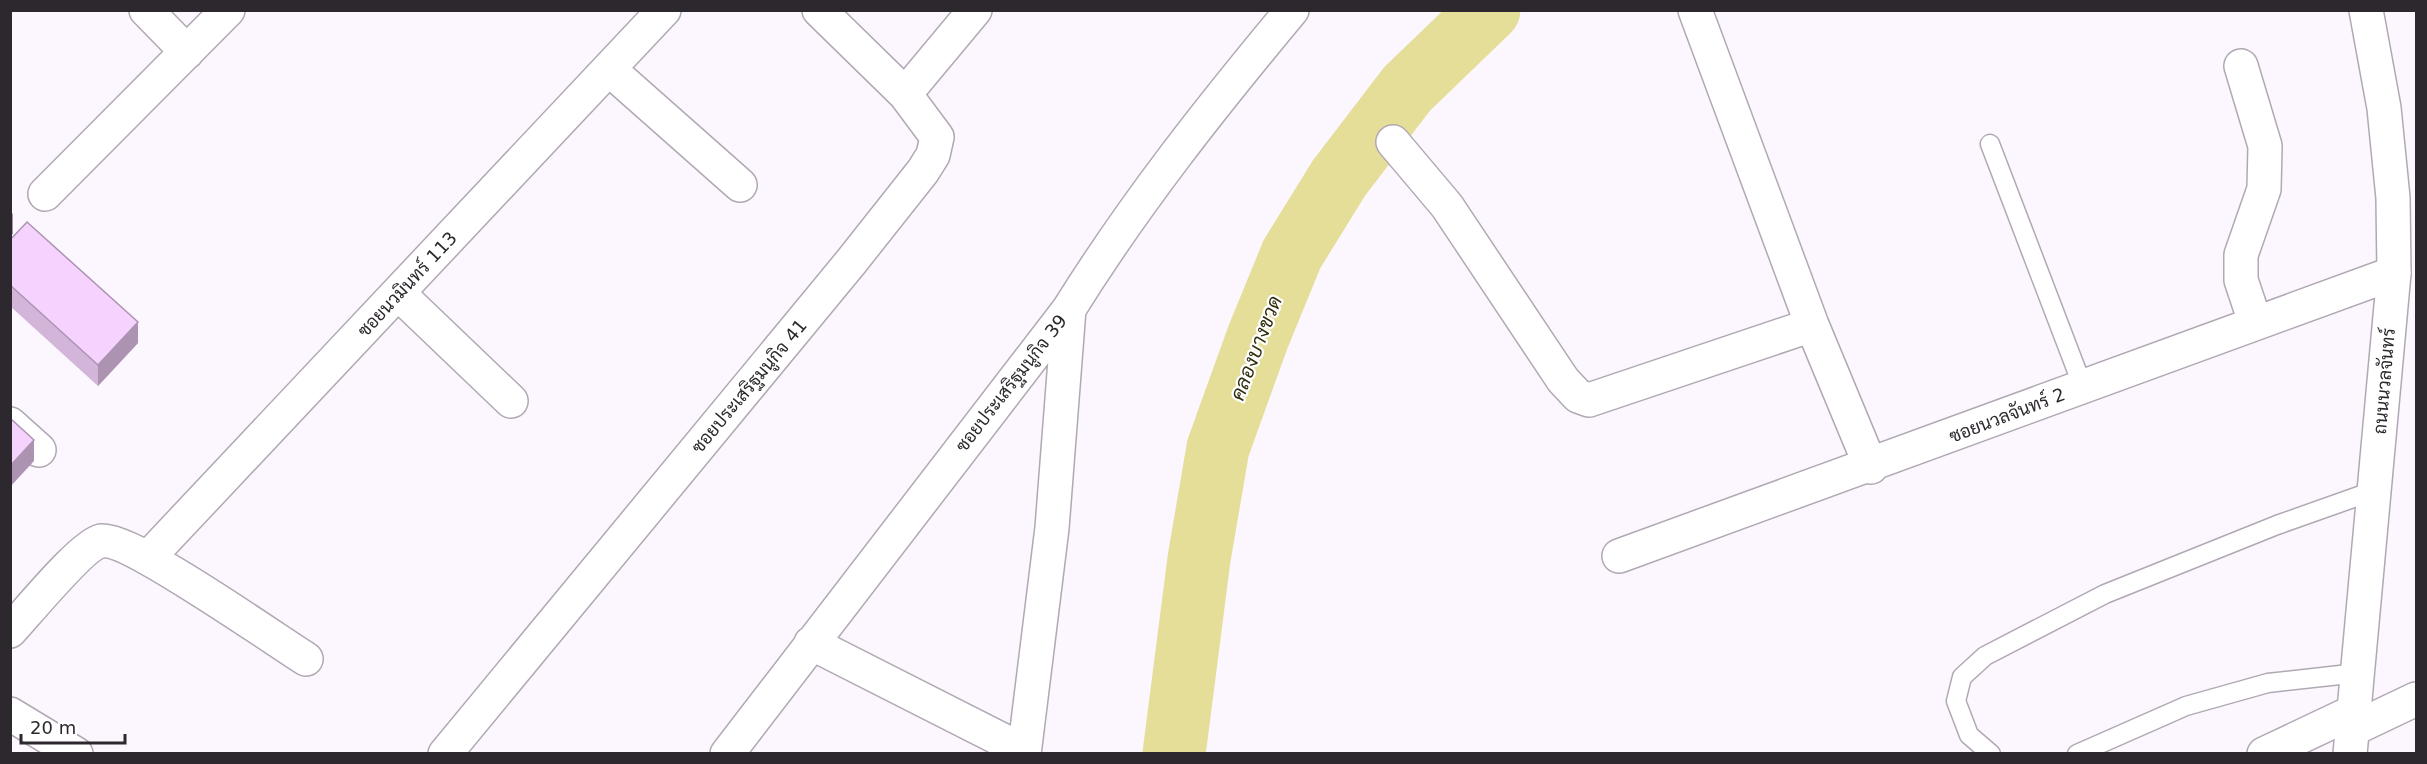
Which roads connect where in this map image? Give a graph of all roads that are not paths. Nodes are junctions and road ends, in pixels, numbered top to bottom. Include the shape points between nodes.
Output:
1 (146, 10) edge
2 (228, 10) edge
3 (664, 10) edge
4 (819, 10) edge
5 (975, 10) edge
6 (1292, 10) edge
7 (1695, 10) edge
8 (2366, 10) edge
9 (187, 52) junction
10 (2241, 66) dead end
11 (610, 70) junction
12 (905, 94) junction
13 (1393, 142) dead end
14 (1990, 144) dead end
15 (740, 185) dead end
16 (45, 194) dead end
17 (2394, 273) junction
18 (399, 293) junction
19 (1069, 309) junction
20 (2255, 322) junction
21 (1812, 325) junction
22 (2083, 387) junction
23 (511, 401) dead end
24 (10, 424) edge
25 (39, 450) dead end
26 (1871, 467) junction
27 (2373, 491) junction
28 (1619, 556) dead end
29 (148, 558) junction
30 (10, 631) edge
31 (811, 643) junction
32 (306, 659) dead end
33 (2358, 673) junction
34 (2416, 699) edge
35 (10, 714) edge
36 (2353, 731) edge
37 (1024, 752) edge
38 (76, 753) edge
39 (445, 753) edge
40 (727, 753) edge
41 (1991, 753) edge
42 (2077, 753) edge
43 (2264, 753) edge

1 - 9 street
2 - 9 street
3 - 11 street, ซอยนวมินทร์ 113
4 - 12 street
5 - 12 street
6 - 19 street, ซอยประเสริฐมนูกิจ 39 via 1174,154 1108,246
7 - 21 street
8 - 17 street, ถนนนวลจันทร์ via 2384,108 2393,198
9 - 16 street
10 - 20 street via 2265,146 2264,189 2241,255 2241,280
11 - 15 street
11 - 18 street, ซอยนวมินทร์ 113
12 - 39 street, ซอยประเสริฐมนูกิจ 41 via 937,137 933,155 923,171
13 - 21 street via 1447,206 1563,380 1578,396 1589,400
14 - 22 lane
17 - 20 street, ซอยนวลจันทร์ 2
17 - 27 street, ถนนนวลจันทร์
18 - 23 street
18 - 29 street, ซอยนวมินทร์ 113
19 - 31 street, ซอยประเสริฐมนูกิจ 39
19 - 37 street via 1052,528
20 - 22 street, ซอยนวลจันทร์ 2
21 - 26 street
22 - 26 street, ซอยนวลจันทร์ 2
24 - 25 street
26 - 28 street, ซอยนวลจันทร์ 2
27 - 33 street, ถนนนวลจันทร์
27 - 41 lane via 2105,594 1985,656 1962,677 1956,701 1969,735
29 - 30 street via 112,541 99,541 82,552
29 - 32 street
31 - 37 street
31 - 40 street, ซอยประเสริฐมนูกิจ 39
33 - 36 street, ถนนนวลจันทร์
33 - 42 lane via 2268,683 2196,703
34 - 36 street
35 - 38 street
36 - 43 street

